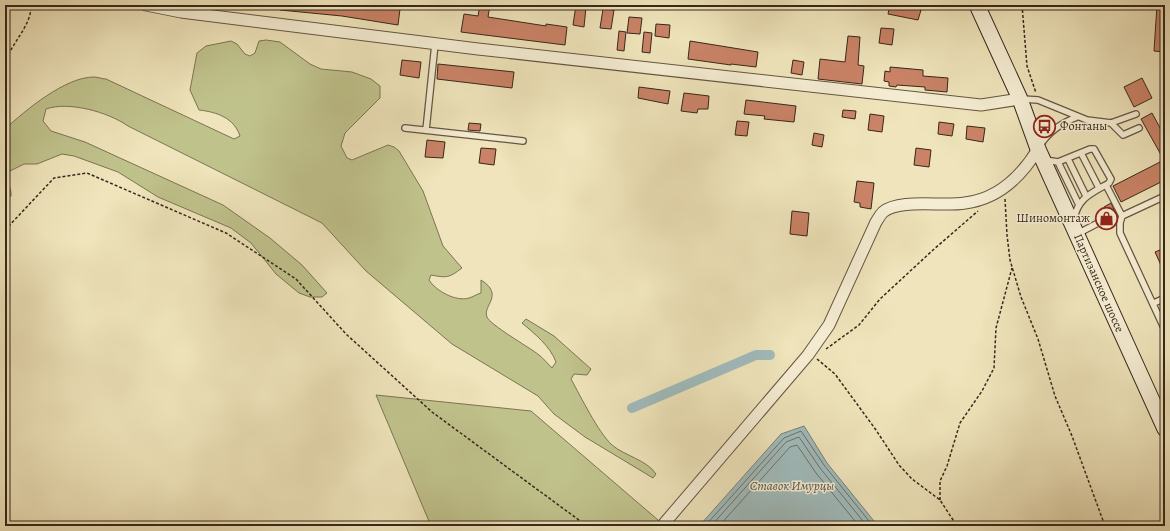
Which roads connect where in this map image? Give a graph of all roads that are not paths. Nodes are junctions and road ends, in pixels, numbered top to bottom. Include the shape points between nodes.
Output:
1 (146, 5) edge
2 (977, 5) edge
3 (435, 44) junction
4 (1020, 99) junction
5 (1136, 114) dead end
6 (1076, 117) junction
7 (1111, 124) junction
8 (405, 128) dead end
9 (1139, 128) dead end
10 (426, 130) junction
11 (523, 141) dead end
12 (1081, 153) junction
13 (1040, 154) junction
14 (1068, 159) junction
15 (1058, 162) junction
16 (1106, 185) junction
17 (1099, 188) junction
18 (1086, 196) junction
19 (1165, 196) edge
20 (1079, 205) junction
21 (1122, 216) junction
22 (1098, 223) dead end
23 (1075, 230) junction
24 (1165, 298) edge
25 (1154, 303) junction
26 (1165, 330) edge
27 (1165, 429) edge
28 (662, 526) edge

1 - 3 street via 181,12
2 - 4 main road, Партизанское шоссе
3 - 4 street via 981,105
3 - 10 lane
4 - 6 lane via 1038,100
4 - 13 main road, Партизанское шоссе
5 - 7 lane
6 - 7 lane
6 - 13 lane via 1049,133
7 - 9 lane via 1123,135
8 - 10 lane
10 - 11 lane
12 - 14 lane
12 - 16 lane via 1090,148 1094,149 1110,179
12 - 17 lane
13 - 15 lane
13 - 23 main road, Партизанское шоссе
13 - 28 street via 1006,188 987,198 965,204 897,206 884,212 876,222 829,325 805,359
14 - 15 lane
14 - 18 lane
15 - 20 lane
16 - 17 lane
16 - 21 lane
17 - 18 lane
18 - 20 lane
19 - 21 lane
20 - 23 lane
21 - 25 lane via 1120,233
22 - 23 lane
23 - 27 main road, Партизанское шоссе
24 - 25 lane
25 - 26 lane

